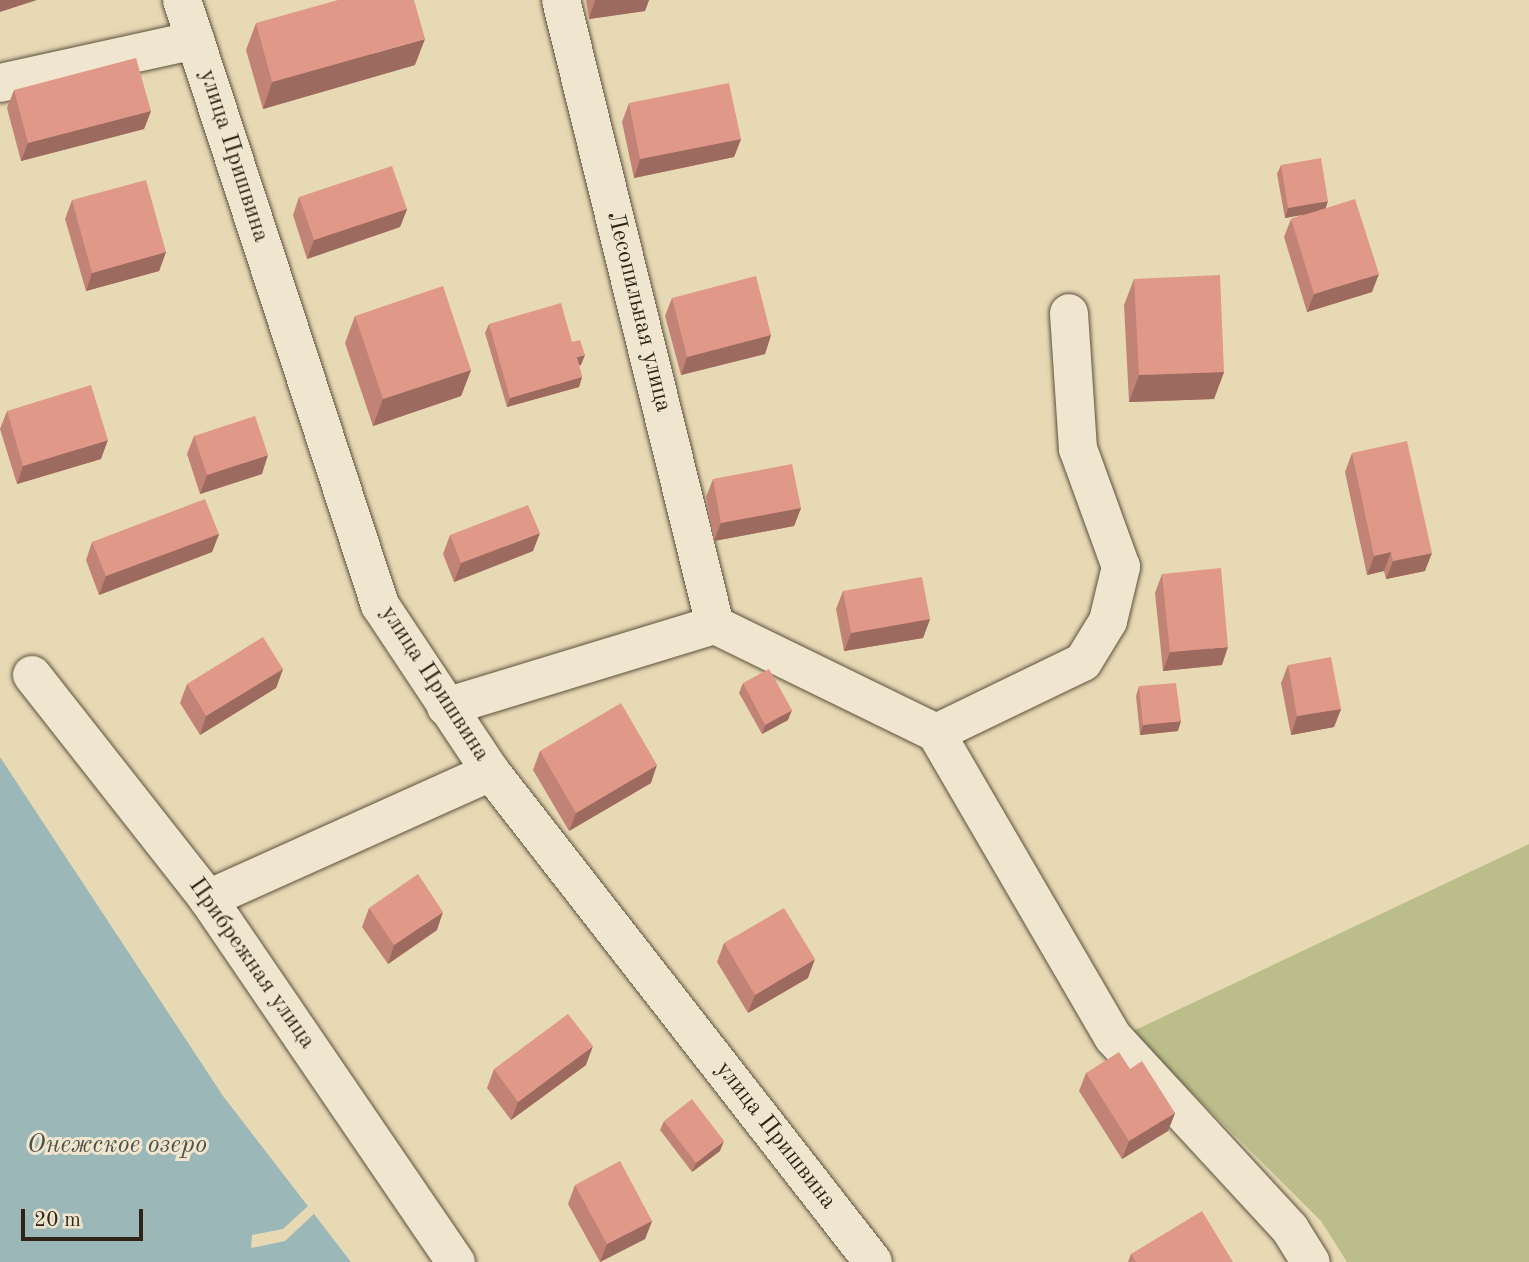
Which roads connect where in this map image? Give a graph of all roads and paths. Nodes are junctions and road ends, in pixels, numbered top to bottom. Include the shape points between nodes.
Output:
1 (561, 0) edge
2 (189, 11) edge
3 (0, 83) edge
4 (1069, 313) dead end
5 (715, 625) junction
6 (32, 675) dead end
7 (446, 707) junction
8 (936, 733) junction
9 (491, 772) junction
10 (208, 899) junction
11 (456, 1262) edge
12 (873, 1262) edge
13 (1311, 1262) edge

1 - 5 street, Лесопильная улица
2 - 3 street
2 - 7 street, улица Пришвина via 380,605
4 - 8 street via 1078,449 1121,567 1108,621 1083,663
5 - 7 street
5 - 8 street
6 - 10 street, Прибрежная улица
7 - 9 street, улица Пришвина
8 - 13 street via 1113,1037 1290,1229
9 - 10 street
9 - 12 street, улица Пришвина
10 - 11 street, Прибрежная улица

